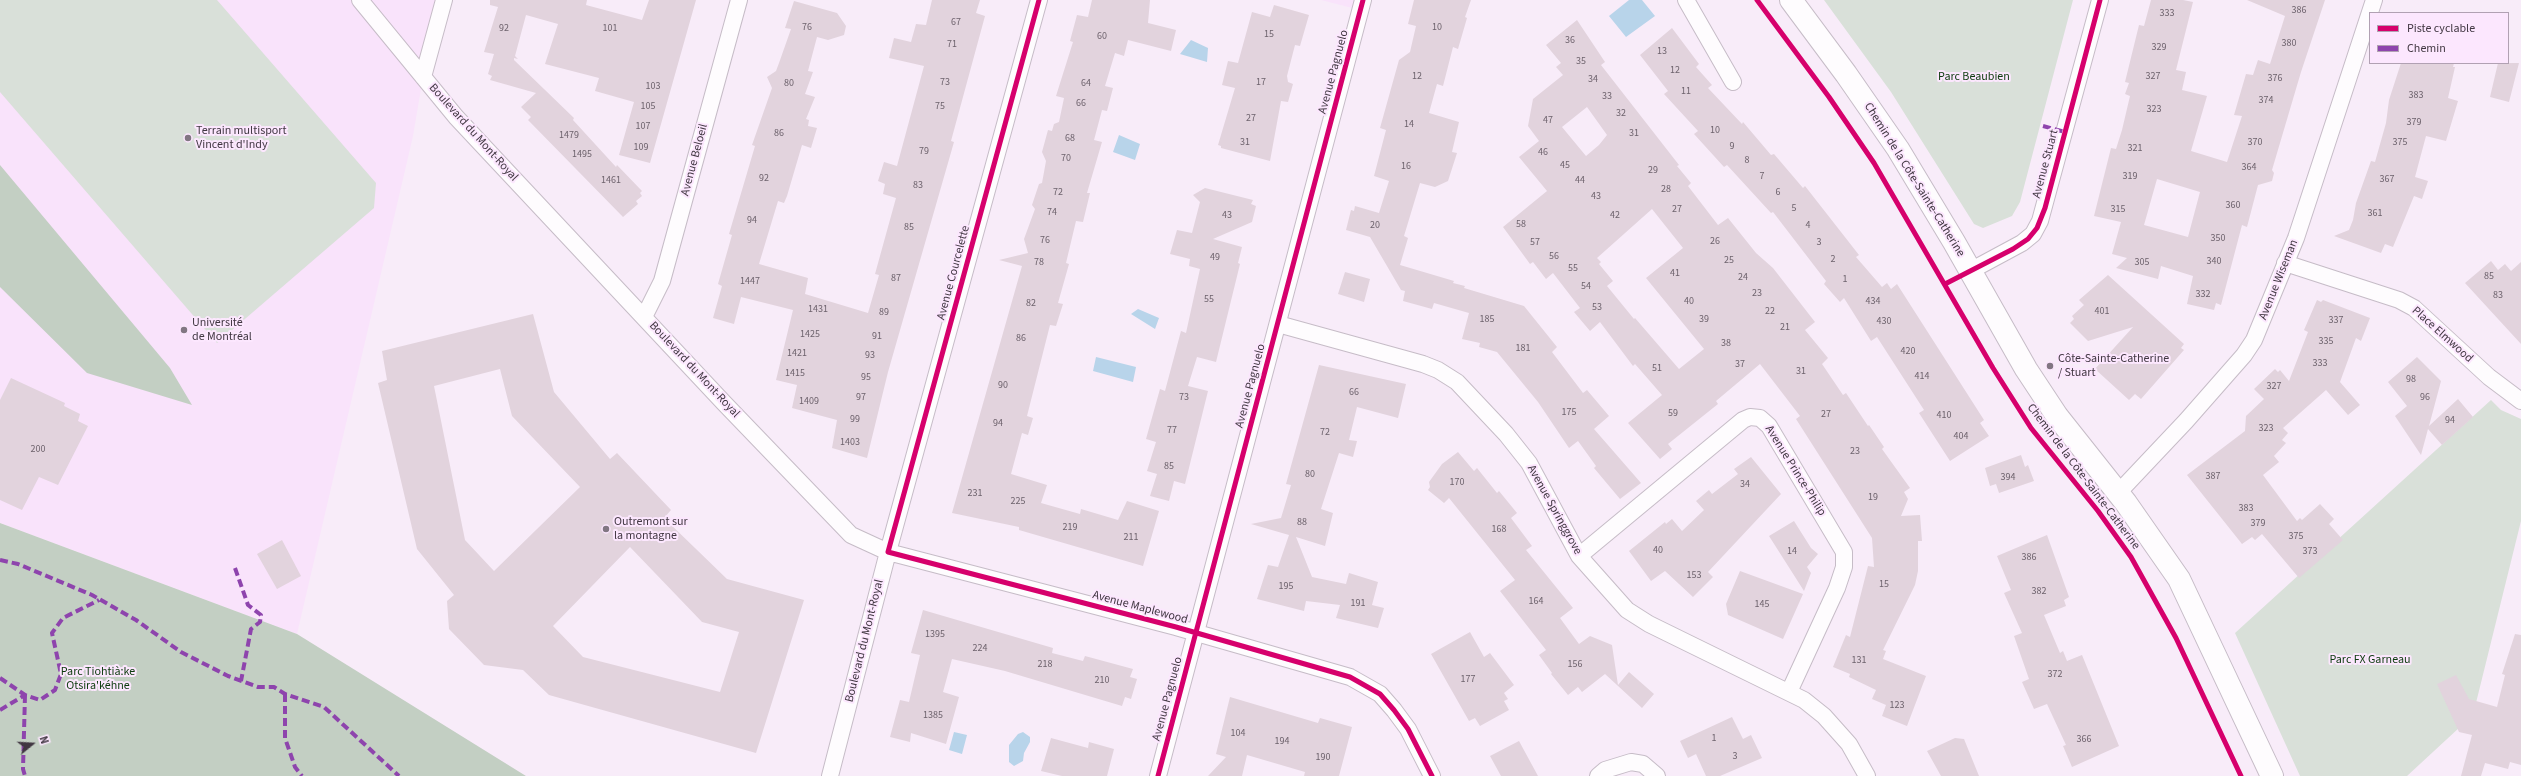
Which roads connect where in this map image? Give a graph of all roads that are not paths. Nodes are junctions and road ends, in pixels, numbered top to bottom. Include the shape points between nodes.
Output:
1 (360, 0) edge
2 (444, 0) edge
3 (739, 0) edge
4 (1039, 0) edge
5 (1363, 0) edge
6 (1686, 0) edge
7 (1791, 0) edge
8 (2100, 0) edge
9 (2374, 0) edge
10 (2370, 12) edge
11 (2369, 15) edge
12 (423, 77) junction
13 (1733, 82) dead end
14 (2285, 263) junction
15 (1970, 271) junction
16 (644, 318) junction
17 (1278, 324) junction
18 (2521, 401) edge
19 (2118, 493) junction
20 (888, 552) junction
21 (1579, 556) junction
22 (1195, 633) junction
23 (1789, 692) junction
24 (830, 776) edge
25 (1158, 776) edge
26 (1432, 776) edge
27 (1598, 776) edge
28 (1657, 776) edge
29 (1867, 776) edge
30 (2272, 776) edge

1 - 12 street, Boulevard du Mont-Royal
2 - 12 street
3 - 16 street, Avenue Beloeil via 662,281
4 - 20 street, Avenue Courcelette
5 - 17 street, Avenue Pagnuelo
6 - 13 street
7 - 15 main road, Chemin de la Côte-Sainte-Catherine via 1889,136
8 - 15 street, Avenue Stuart via 2040,221 2033,234 2022,243
9 - 10 street, Avenue Wiseman
11 - 14 street, Avenue Wiseman via 2296,238
12 - 16 street, Boulevard du Mont-Royal via 456,117
14 - 18 street, Place Elmwood via 2399,300 2414,308 2489,377
14 - 19 street, Avenue Wiseman via 2263,320 2244,355
15 - 19 main road, Chemin de la Côte-Sainte-Catherine via 2026,370 2057,416
16 - 20 street, Boulevard du Mont-Royal via 851,536
17 - 21 street, Avenue Springgrove via 1423,364 1457,382 1506,434 1529,463
17 - 22 street, Avenue Pagnuelo
19 - 30 main road, Chemin de la Côte-Sainte-Catherine via 2179,579
20 - 22 street, Avenue Maplewood
20 - 24 street, Boulevard du Mont-Royal
21 - 23 street, Avenue Springgrove via 1627,610 1649,624
21 - 23 street, Avenue Prince-Philip via 1742,420 1750,417 1760,418 1769,426 1844,552 1844,567 1837,588
22 - 25 street, Avenue Pagnuelo
22 - 26 street, Avenue Maplewood via 1363,682 1380,694 1408,729
23 - 29 street, Avenue Springgrove via 1824,716 1849,744
27 - 28 street via 1605,770 1631,762 1643,764

